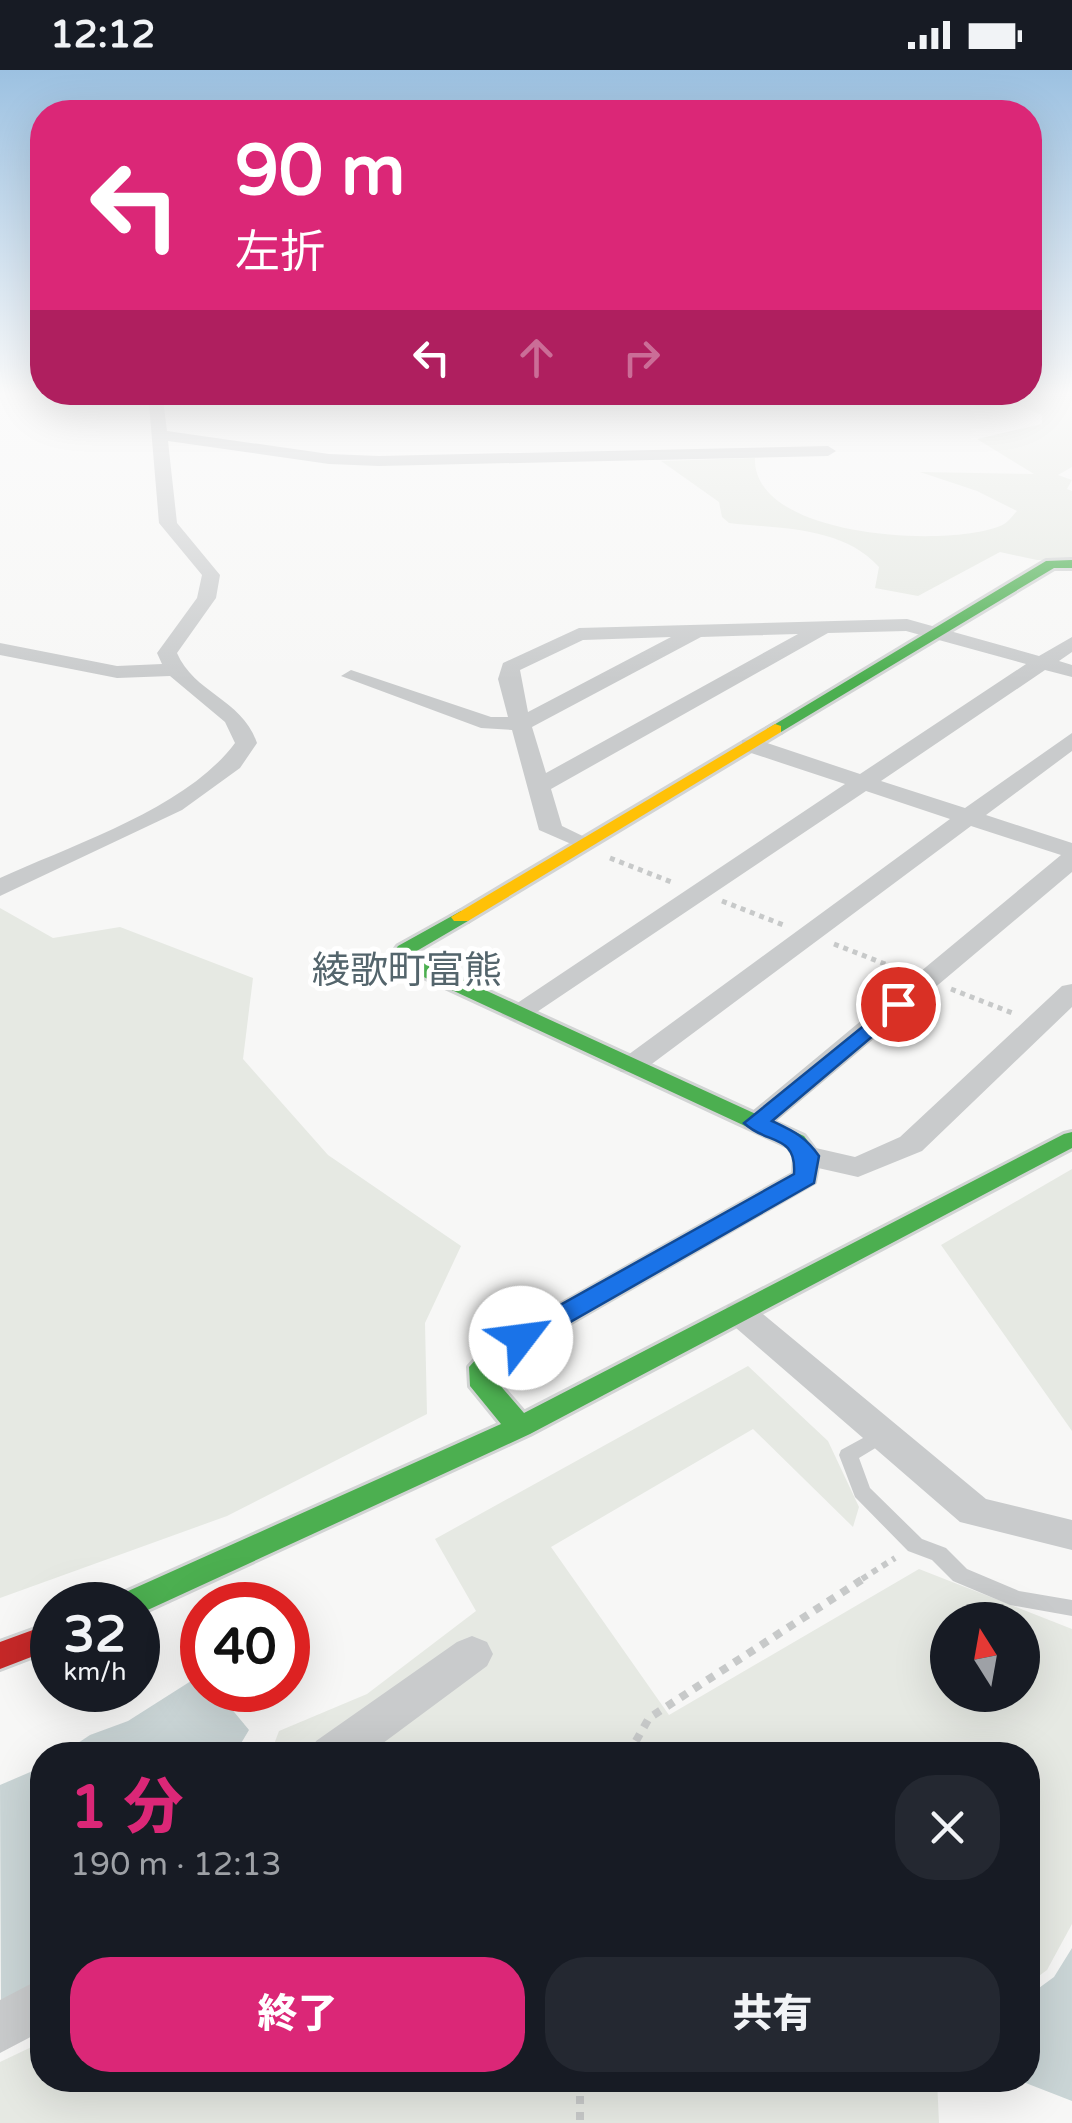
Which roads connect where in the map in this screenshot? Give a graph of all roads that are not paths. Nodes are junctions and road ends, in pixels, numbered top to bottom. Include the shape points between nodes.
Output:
1 (165, 488) edge
2 (1072, 564) edge
3 (825, 627) junction
4 (700, 630) junction
5 (936, 632) junction
6 (1072, 643) edge
7 (0, 649) edge
8 (1043, 662) junction
9 (174, 670) junction
10 (1072, 670) edge
11 (351, 676) dead end
12 (521, 724) junction
13 (1072, 740) edge
14 (750, 745) junction
15 (866, 783) junction
16 (539, 786) junction
17 (969, 817) junction
18 (585, 843) junction
19 (1072, 851) edge
20 (1072, 858) edge
21 (0, 888) edge
22 (1072, 992) edge
23 (515, 1014) junction
24 (631, 1066) junction
25 (756, 1123) junction
26 (1072, 1139) edge
27 (807, 1156) junction
28 (740, 1313) junction
29 (520, 1427) junction
30 (886, 1433) junction
31 (1072, 1535) edge
32 (160, 1590) edge
33 (1072, 1608) edge
34 (30, 1644) edge
35 (472, 1654) dead end
36 (0, 1656) edge
37 (350, 1742) edge
38 (30, 2010) edge
39 (0, 2028) edge

1 - 9 street via 168,523 212,578 207,598 167,654
2 - 5 street via 1052,564
3 - 4 street
3 - 5 street via 907,625
3 - 16 street
4 - 12 street
4 - 12 street via 579,634 510,668
5 - 8 street
5 - 14 street
6 - 8 street
7 - 9 street via 117,672
8 - 10 street
8 - 15 street
9 - 21 street via 243,729 246,742 234,762 168,807
11 - 12 street via 490,724
12 - 16 street
13 - 17 street
14 - 15 street
14 - 18 street
15 - 17 street
15 - 23 street
16 - 18 street via 551,830
17 - 19 street
17 - 24 street
18 - 23 street via 405,950 407,962
20 - 25 street
22 - 27 street via 910,1144 858,1167
23 - 24 street
24 - 25 street
25 - 27 street via 796,1141
26 - 28 street
27 - 29 street via 806,1177 498,1352 483,1367 484,1386
28 - 29 street
28 - 30 street
29 - 32 street
30 - 31 street via 974,1511
30 - 33 lane via 848,1455 862,1492 915,1545 940,1554 960,1575 1017,1599
34 - 36 street
35 - 37 street
38 - 39 street

